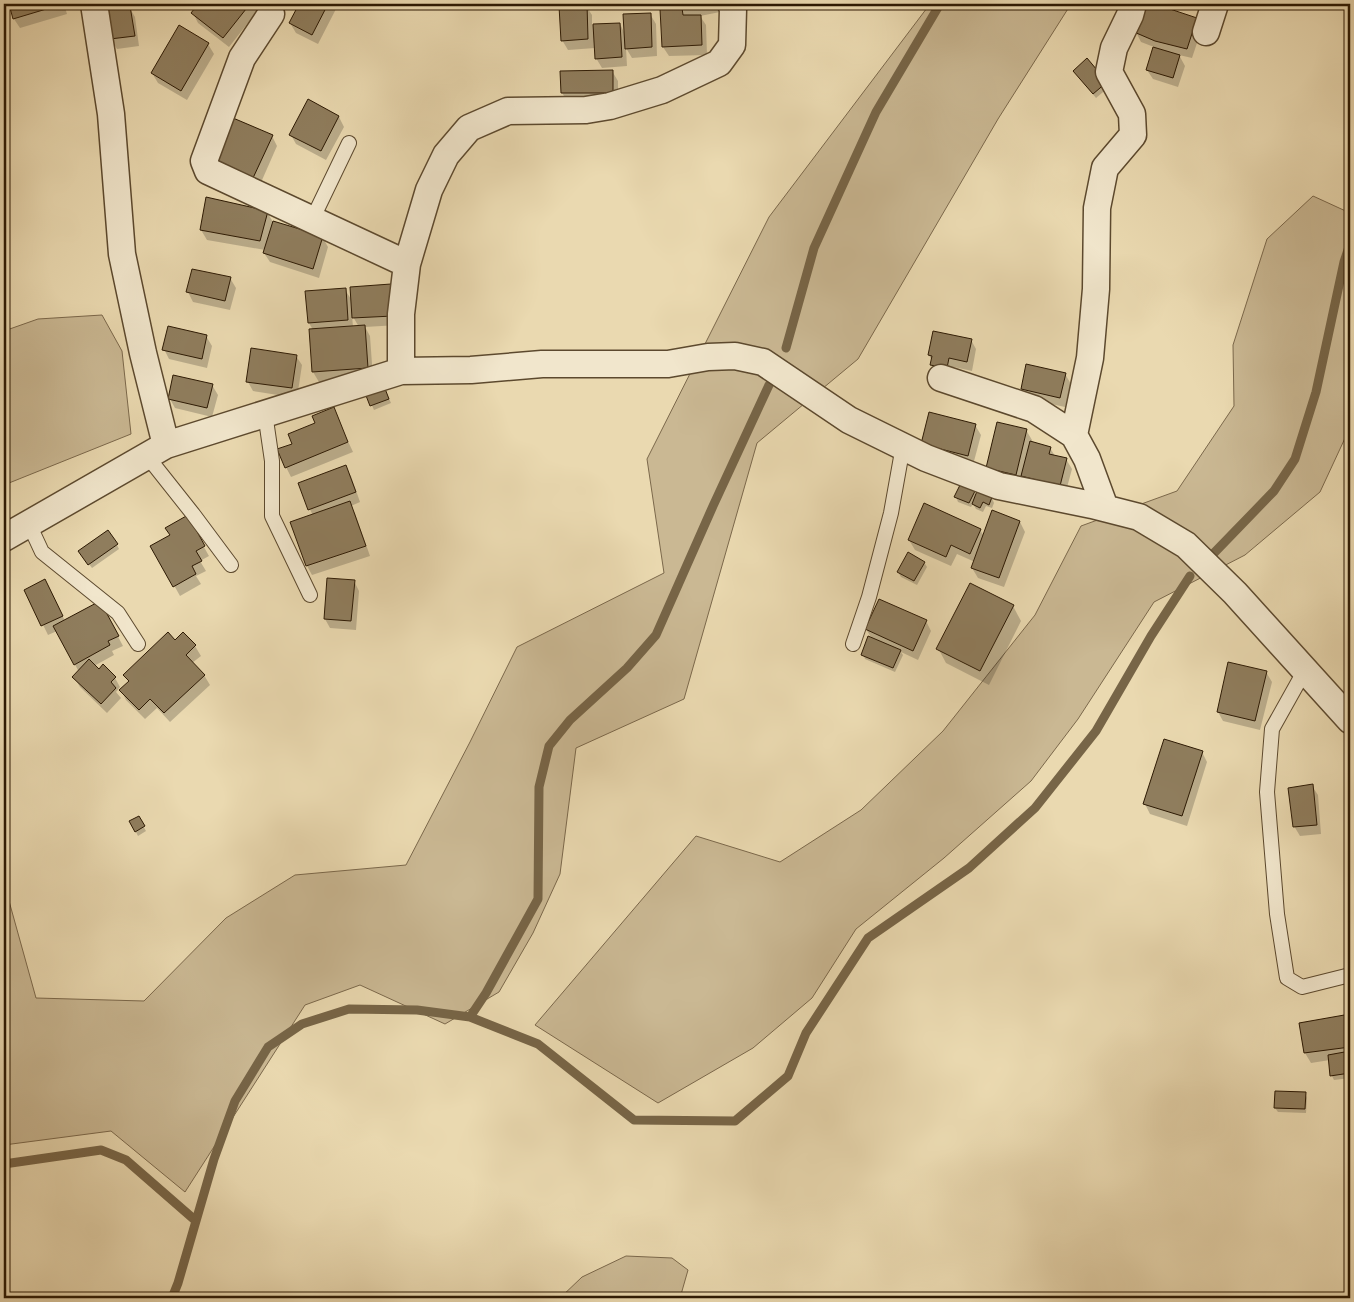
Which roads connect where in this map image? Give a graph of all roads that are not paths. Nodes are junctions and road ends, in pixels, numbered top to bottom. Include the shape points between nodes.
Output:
1 (94, 4) edge
2 (731, 4) edge
3 (1133, 4) edge
4 (1214, 4) edge
5 (271, 14) dead end
6 (1206, 32) dead end
7 (349, 143) dead end
8 (312, 220) junction
9 (407, 264) junction
10 (401, 371) junction
11 (941, 378) dead end
12 (265, 413) junction
13 (1074, 434) junction
14 (903, 446) junction
15 (157, 450) junction
16 (1104, 508) junction
17 (29, 524) junction
18 (4, 538) edge
19 (231, 565) dead end
20 (310, 595) dead end
21 (138, 644) dead end
22 (853, 644) dead end
23 (1305, 670) junction
24 (1350, 720) edge
25 (1350, 975) edge

1 - 15 street via 111,114 122,254 143,353
2 - 9 street via 732,45 719,63 662,90 586,110 508,112 468,128 446,155 429,190
3 - 13 street via 1114,48 1109,72 1132,114 1133,135 1105,168 1098,208 1090,358
4 - 6 street
5 - 8 street via 242,58 204,160 208,172
7 - 8 lane
8 - 9 street
9 - 10 street via 401,314
10 - 12 street
10 - 14 street via 542,364 668,364 735,356 763,362 849,420
11 - 13 street via 1034,409
12 - 15 street
12 - 20 lane via 272,461 272,516
13 - 16 street via 1087,459
14 - 16 street via 999,486
14 - 22 lane via 892,513
15 - 17 street
15 - 19 lane via 193,514
16 - 23 street via 1139,517 1186,546 1235,593
17 - 18 street
17 - 21 lane via 42,552 118,613
23 - 24 street
23 - 25 lane via 1272,730 1267,792 1277,914 1287,978 1302,987

